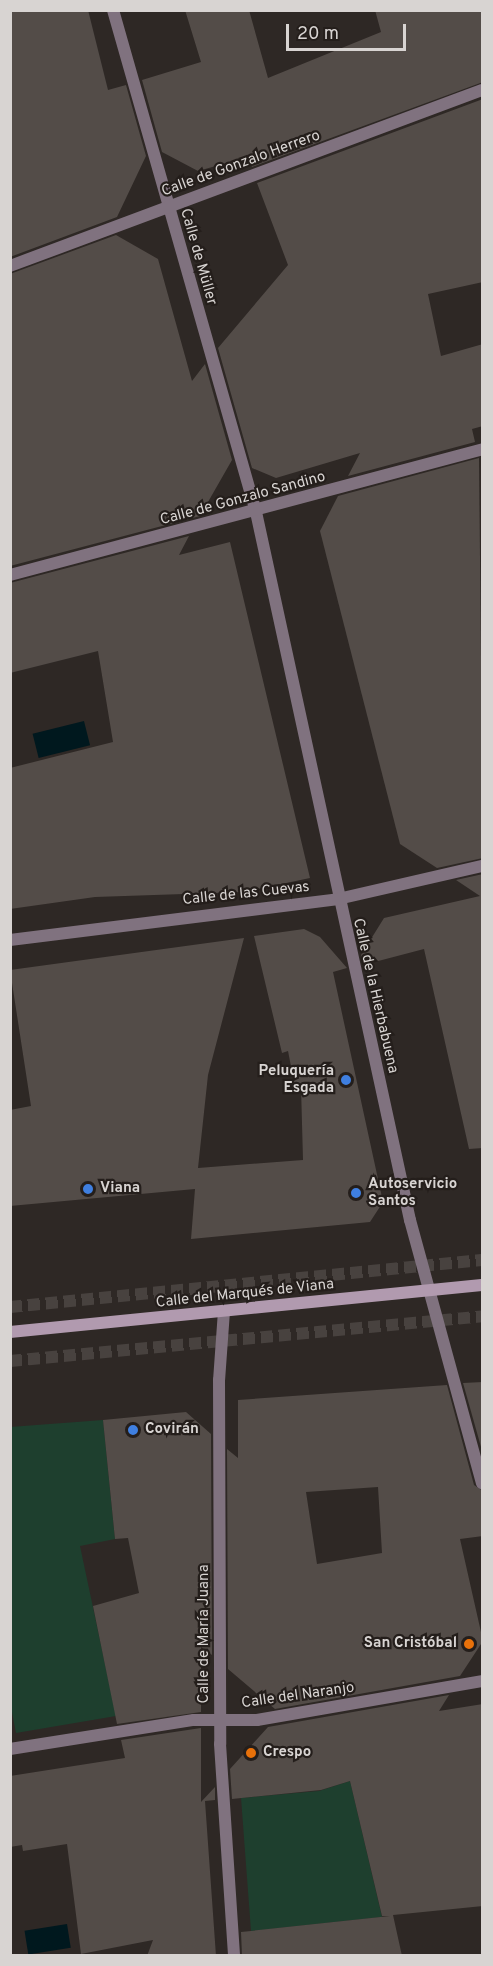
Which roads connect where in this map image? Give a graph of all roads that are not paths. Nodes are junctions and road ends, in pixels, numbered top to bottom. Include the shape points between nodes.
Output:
1 (113, 10) edge
2 (483, 90) edge
3 (168, 207) junction
4 (10, 266) edge
5 (483, 449) edge
6 (256, 512) junction
7 (10, 575) edge
8 (483, 866) edge
9 (338, 899) junction
10 (10, 940) edge
11 (483, 1285) edge
12 (431, 1289) junction
13 (224, 1311) junction
14 (10, 1332) edge
15 (483, 1483) edge
16 (483, 1681) edge
17 (220, 1720) junction
18 (10, 1749) edge
19 (234, 1956) edge

1 - 3 street, Calle de Müller
2 - 3 street, Calle de Gonzalo Herrero
3 - 4 street, Calle de Gonzalo Herrero
3 - 6 street, Calle de Müller
5 - 6 street, Calle de Gonzalo Sandino
6 - 7 street, Calle de Gonzalo Sandino
6 - 9 street, Calle de la Hierbabuena via 335,866
8 - 9 street, Calle de las Cuevas
9 - 10 street, Calle de las Cuevas
9 - 12 street, Calle de la Hierbabuena via 410,1220
11 - 12 street, Calle del Marqués de Viana
12 - 13 street, Calle del Marqués de Viana
12 - 15 street, Calle de la Hierbabuena
13 - 14 street, Calle del Marqués de Viana
13 - 17 street, Calle de María Juana via 219,1380
16 - 17 street, Calle del Naranjo via 257,1720
17 - 18 street, Calle del Naranjo
17 - 19 street, Calle de María Juana

